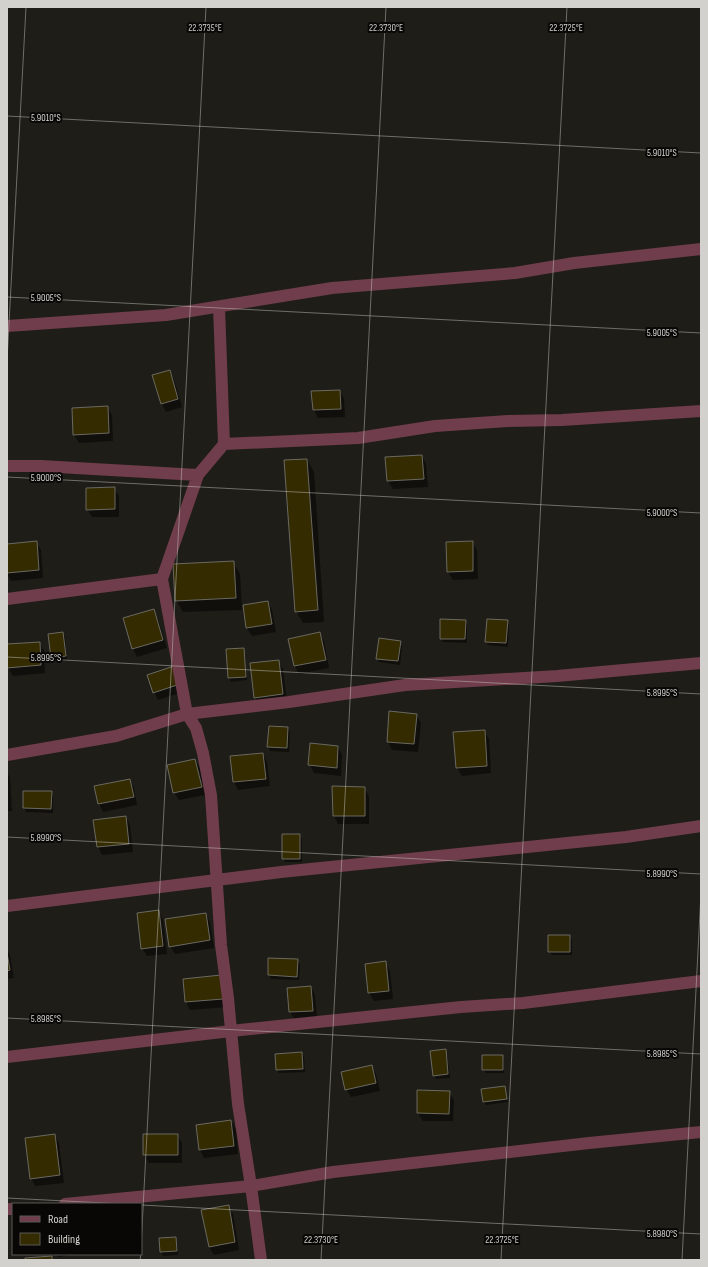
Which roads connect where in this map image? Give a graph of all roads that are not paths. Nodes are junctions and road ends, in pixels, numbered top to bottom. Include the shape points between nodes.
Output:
1 (701, 248) edge
2 (219, 308) junction
3 (7, 326) edge
4 (701, 411) edge
5 (224, 444) junction
6 (7, 466) edge
7 (198, 475) junction
8 (162, 579) junction
9 (7, 599) edge
10 (701, 663) edge
11 (187, 714) junction
12 (7, 755) edge
13 (701, 826) edge
14 (217, 880) junction
15 (7, 906) edge
16 (701, 981) edge
17 (231, 1031) junction
18 (7, 1057) edge
19 (701, 1132) edge
20 (251, 1186) junction
21 (74, 1203) edge
22 (261, 1260) edge

1 - 2 street via 574,263 516,273 332,288
2 - 3 street via 166,315
2 - 5 street
4 - 5 street via 435,426 358,438
5 - 7 street
6 - 7 street
7 - 8 street
8 - 9 street
8 - 11 street
10 - 11 street via 557,676 406,685
11 - 12 street via 116,736
11 - 14 street via 196,728 203,753 210,796
13 - 14 street via 626,837
14 - 15 street
14 - 17 street
16 - 17 street via 523,1003
17 - 18 street
17 - 20 street via 238,1104
19 - 20 street via 333,1172
20 - 21 street
20 - 22 street

